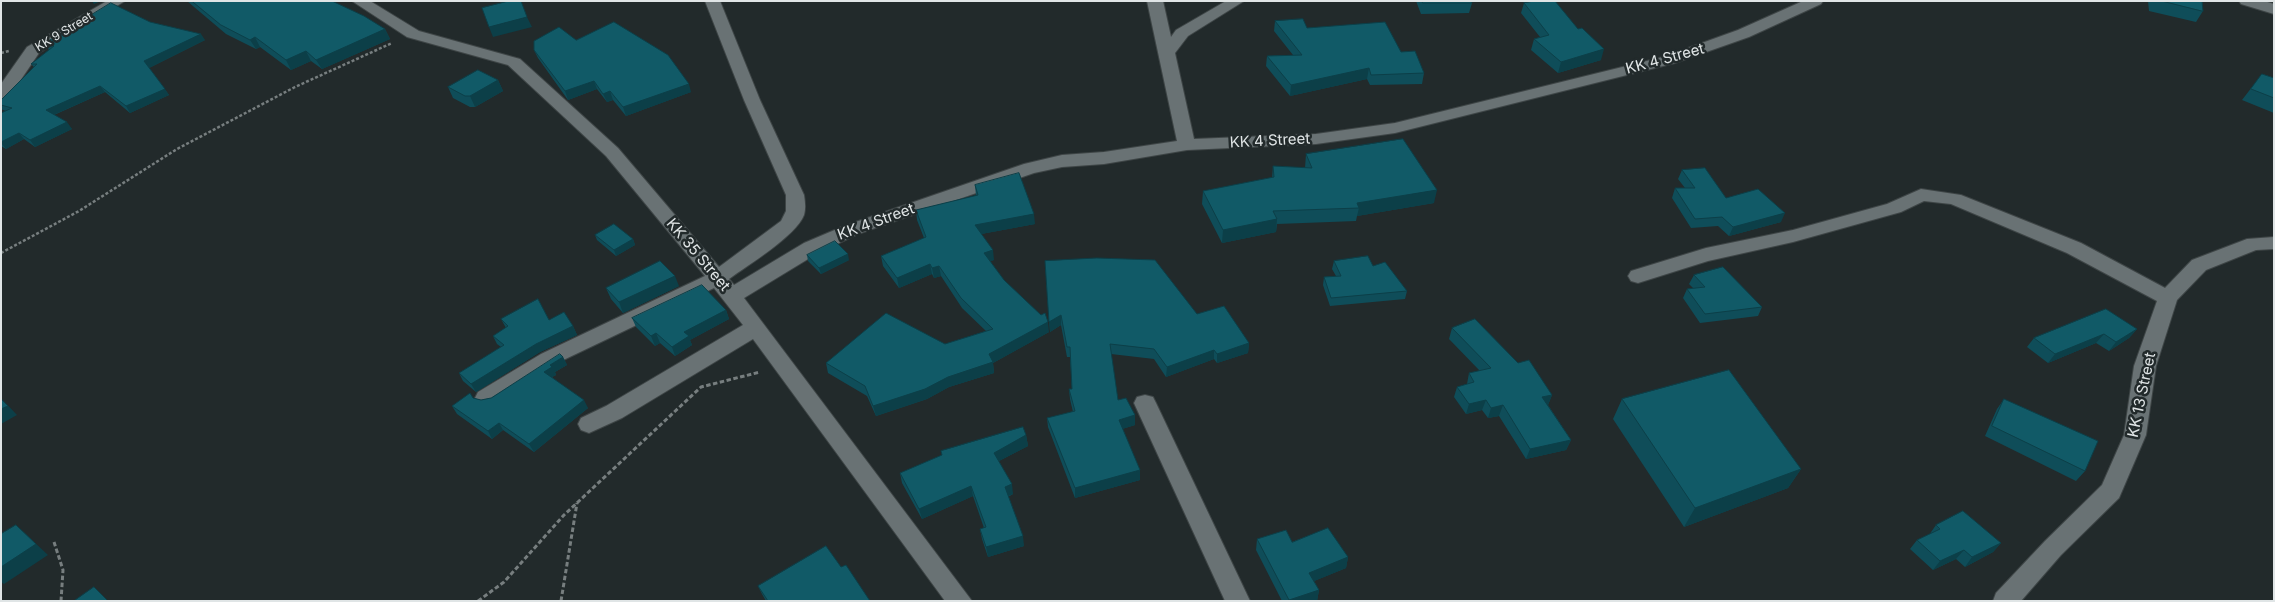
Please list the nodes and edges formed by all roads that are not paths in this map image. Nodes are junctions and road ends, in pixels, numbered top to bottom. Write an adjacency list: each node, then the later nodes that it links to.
1 (118, 1): 10 (street, KK 9 Street)
2 (359, 1): 14 (street, KK 35 Street)
3 (712, 1): 14 (street)
4 (1155, 1): 9 (street)
5 (1237, 1): 9 (street)
6 (1816, 1): 11 (street, KK 4 Street)
7 (2246, 1): 8 (street)
8 (2274, 9)
9 (1167, 53): 11 (street)
10 (1, 96)
11 (1187, 146): 15 (street, KK 4 Street)
12 (2274, 244): 16 (street, KK 13 Street)
13 (1638, 276): 16 (street)
14 (718, 278): 15 (street, KK 35 Street); 18 (street)
15 (732, 296): 17 (street, KK 35 Street)
16 (2168, 298): 23 (street, KK 13 Street)
17 (756, 327): 20 (street); 21 (street, KK 35 Street)
18 (486, 398)
19 (1145, 403): 22 (street)
20 (589, 424)
21 (960, 601)
22 (1238, 601)
23 (2005, 601)

